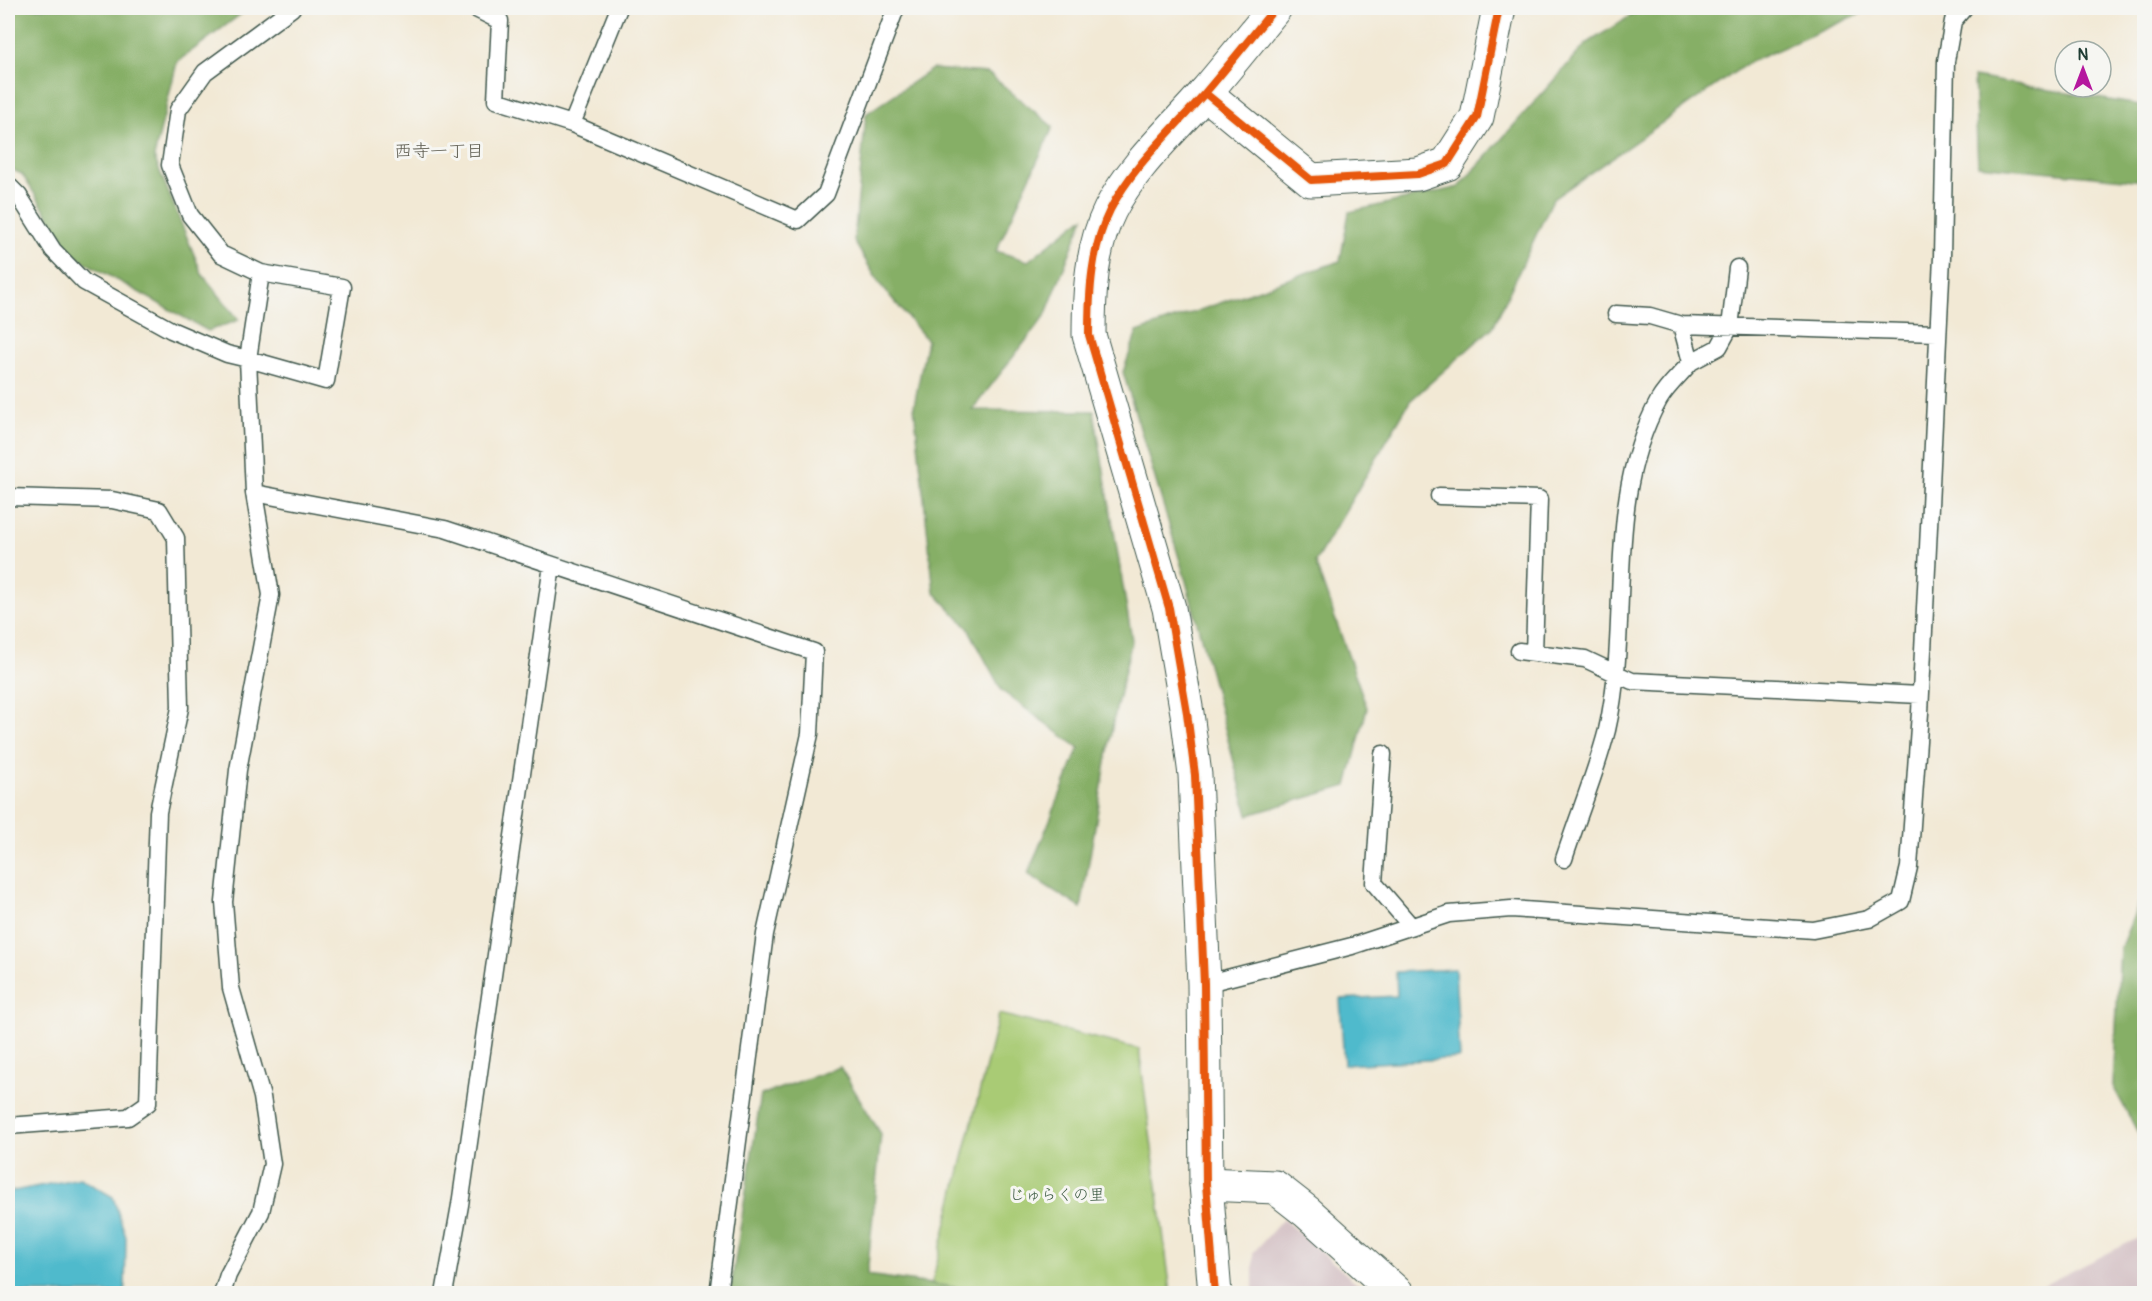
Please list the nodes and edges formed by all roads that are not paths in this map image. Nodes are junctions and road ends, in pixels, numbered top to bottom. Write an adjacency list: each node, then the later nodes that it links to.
1 (292, 8): 12 (lane)
2 (474, 8): 9 (lane)
3 (619, 8): 9 (lane)
4 (896, 8): 9 (lane)
5 (1275, 8): 8 (street)
6 (1499, 8): 8 (street)
7 (1964, 8): 16 (lane)
8 (1205, 93): 28 (street)
9 (572, 124)
10 (8, 185): 17 (lane)
11 (1737, 268): 15 (lane)
12 (261, 273): 17 (lane); 17 (lane)
13 (1616, 314): 14 (lane)
14 (1682, 325): 15 (lane); 18 (lane)
15 (1730, 327): 16 (lane); 18 (lane)
16 (1937, 333): 24 (lane)
17 (248, 359): 19 (lane)
18 (1692, 362): 23 (lane)
19 (254, 493): 22 (lane); 31 (lane)
20 (1439, 496): 23 (lane)
21 (8, 497): 29 (lane)
22 (552, 565): 32 (lane); 33 (lane)
23 (1614, 673): 24 (lane); 26 (lane)
24 (1920, 695): 27 (lane)
25 (1383, 754): 27 (lane)
26 (1564, 859)
27 (1411, 926): 28 (lane)
28 (1204, 984): 30 (street)
29 (8, 1126)
30 (1206, 1184): 34 (street); 35 (street)
31 (222, 1293)
32 (444, 1293)
33 (718, 1293)
34 (1215, 1293)
35 (1398, 1293)

